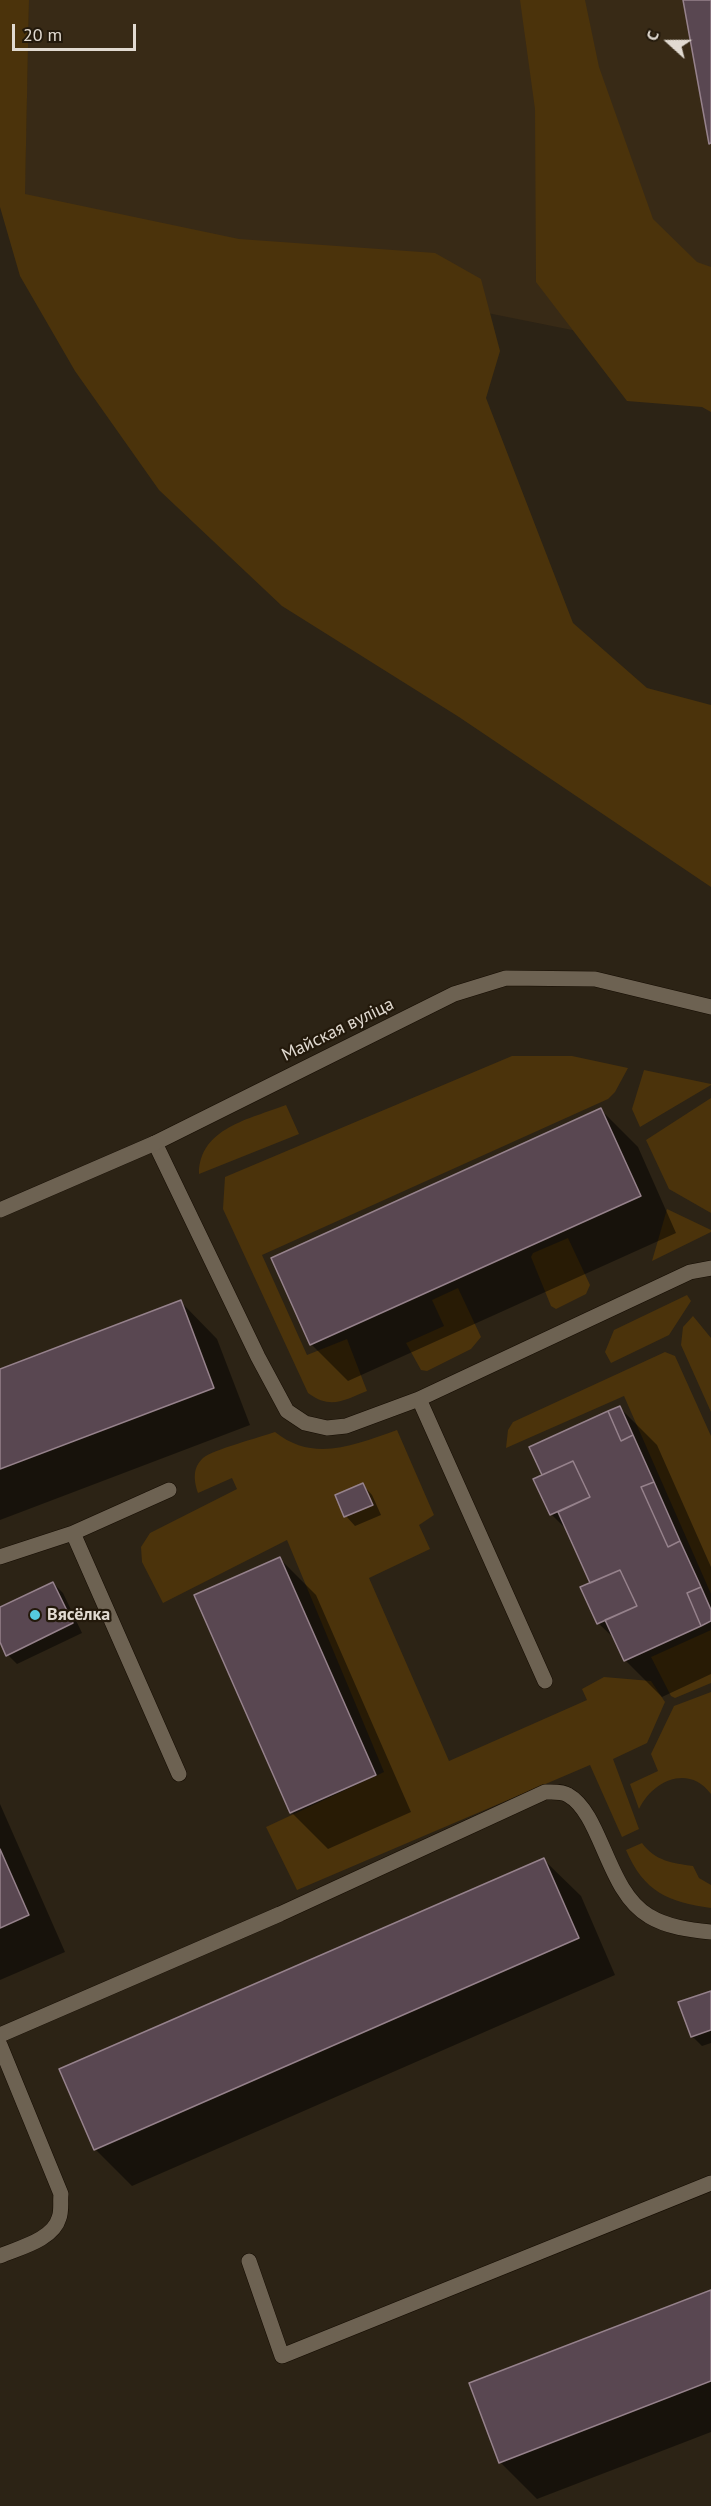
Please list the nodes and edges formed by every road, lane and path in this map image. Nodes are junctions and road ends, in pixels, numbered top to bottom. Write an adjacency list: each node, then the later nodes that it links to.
1 (711, 1007): 2 (street, Майская вуліца)
2 (155, 1143): 3 (street, Майская вуліца); 5 (street)
3 (0, 1210)
4 (711, 1268): 5 (street)
5 (419, 1399): 9 (street)
6 (169, 1490): 7 (street)
7 (73, 1533): 8 (street); 10 (street)
8 (0, 1557)
9 (545, 1681)
10 (179, 1774)
11 (711, 1932): 12 (street)
12 (0, 2035)
13 (0, 2045): 15 (street)
14 (711, 2183): 16 (street)
15 (0, 2256)
16 (249, 2261)

